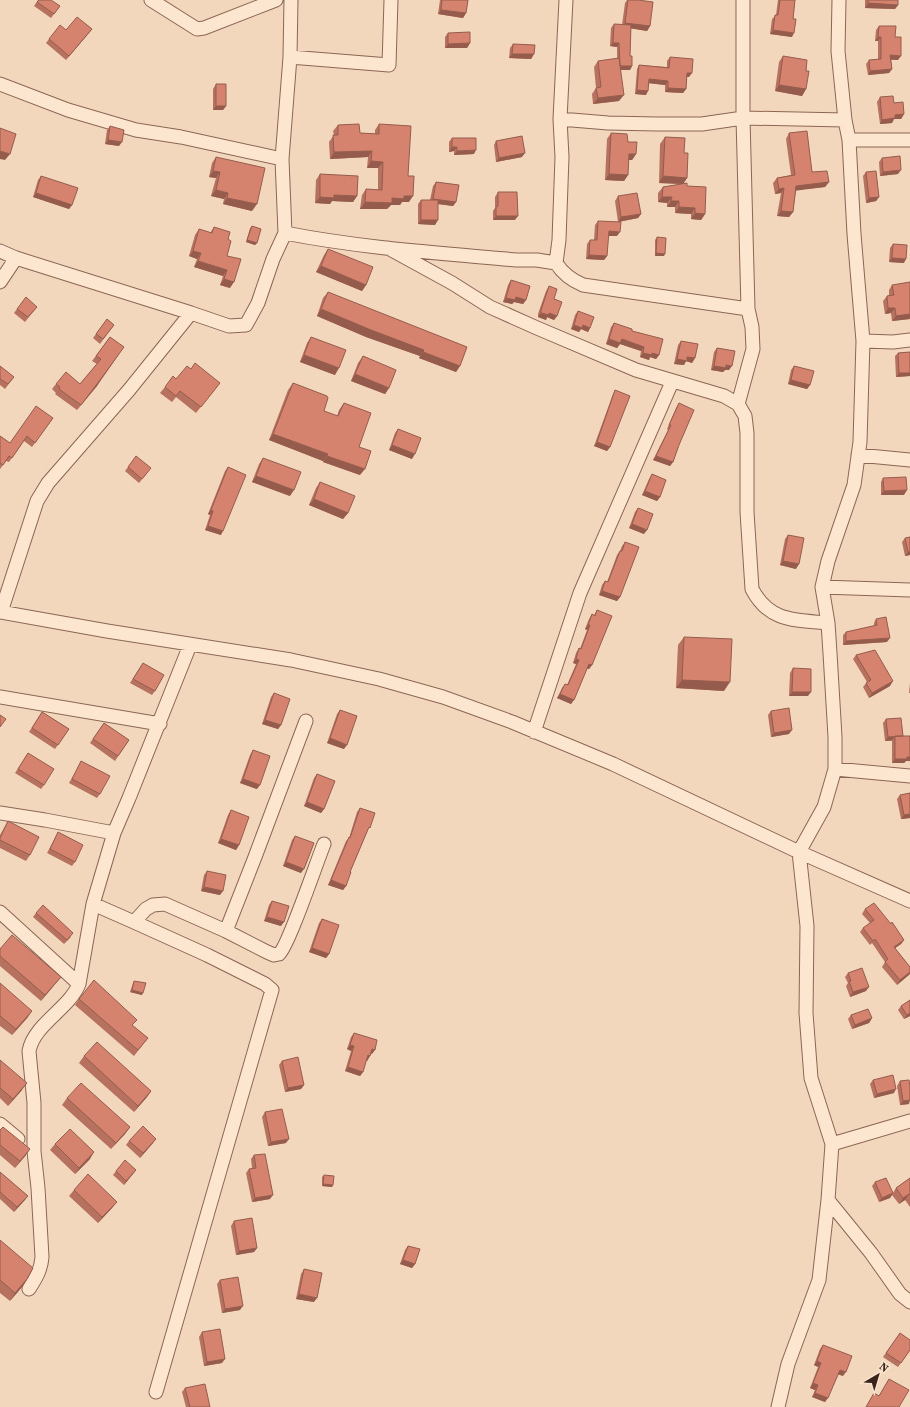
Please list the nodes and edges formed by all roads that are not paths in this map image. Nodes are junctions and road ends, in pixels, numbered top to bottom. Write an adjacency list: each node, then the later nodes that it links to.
1 (151, 0): 2 (street)
2 (276, 0)
3 (291, 0): 8 (street)
4 (391, 0): 8 (street)
5 (566, 0): 11 (street)
6 (743, 0): 10 (street)
7 (839, 0): 12 (street)
8 (290, 57): 15 (street)
9 (0, 84): 15 (street)
10 (743, 118): 11 (street); 12 (street); 22 (street)
11 (560, 119): 20 (street)
12 (845, 120): 13 (street)
13 (848, 140): 14 (street); 25 (street)
14 (910, 140)
15 (282, 159): 16 (street)
16 (285, 233): 17 (street); 23 (street)
17 (388, 248): 20 (street); 26 (street)
18 (0, 251): 19 (street)
19 (16, 258): 21 (street); 23 (street)
20 (556, 263): 22 (street)
21 (0, 282)
22 (748, 309): 27 (street)
23 (191, 313): 32 (street)
24 (910, 340): 25 (street)
25 (863, 341): 28 (street)
26 (672, 382): 27 (street); 38 (street)
27 (738, 404): 33 (street)
28 (858, 455): 29 (street); 30 (street)
29 (910, 460)
30 (822, 587): 31 (street); 33 (street)
31 (910, 590)
32 (0, 612): 34 (street)
33 (828, 623): 39 (street)
34 (190, 645): 37 (street); 38 (street)
35 (0, 697): 37 (street)
36 (306, 721): 49 (street)
37 (160, 724): 42 (street)
38 (534, 732): 44 (street)
39 (835, 769): 40 (street); 44 (street)
40 (910, 776)
41 (0, 813): 42 (street)
42 (114, 833): 46 (street)
43 (324, 844): 49 (street)
44 (799, 852): 45 (street); 53 (street)
45 (910, 901)
46 (92, 904): 48 (street); 50 (street)
47 (0, 912): 50 (street)
48 (134, 922): 49 (street); 58 (street)
49 (226, 931)
50 (79, 984): 54 (street)
51 (910, 1121): 53 (street)
52 (0, 1124): 54 (street)
53 (832, 1144): 55 (street)
54 (34, 1151): 56 (street)
55 (828, 1200): 57 (street); 59 (street)
56 (29, 1289)
57 (910, 1302)
58 (156, 1392)
59 (778, 1407)

